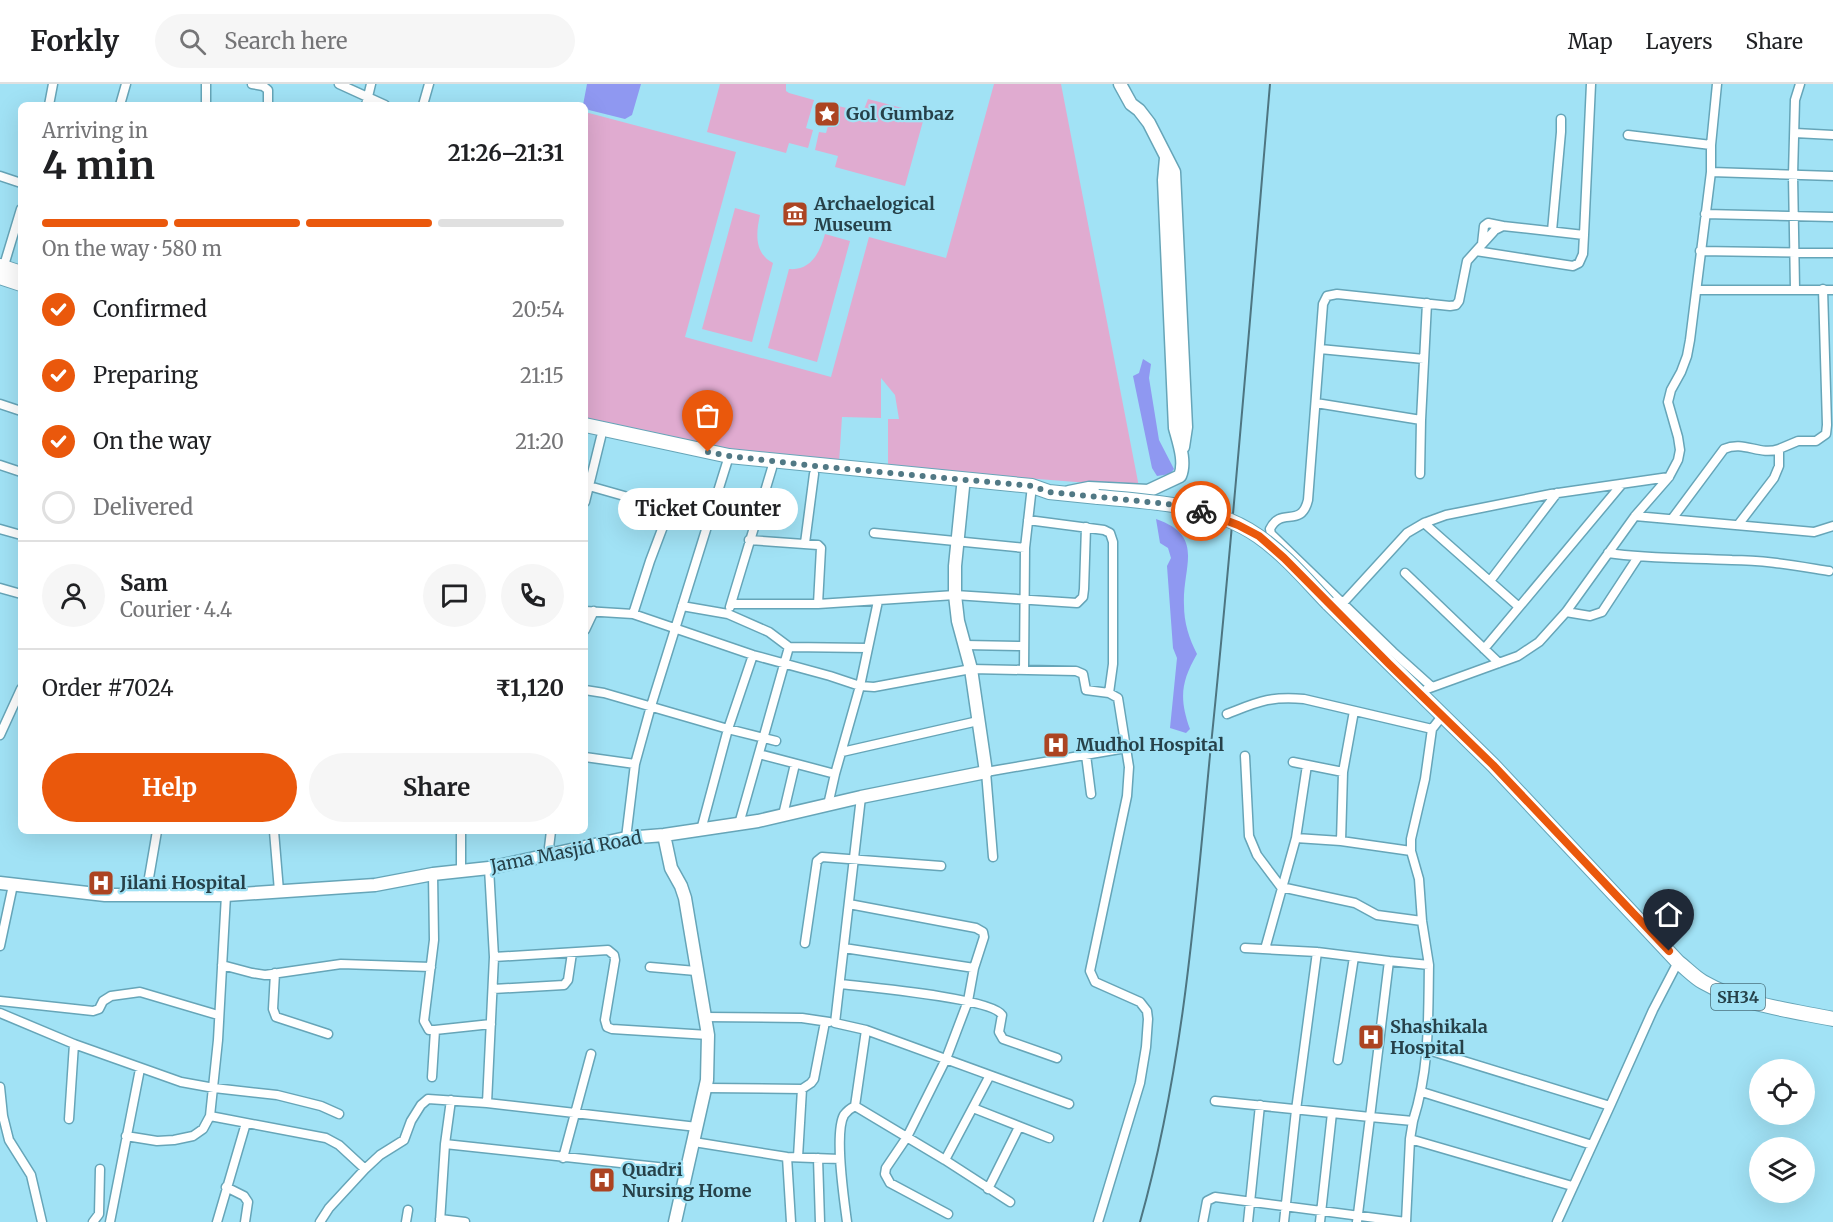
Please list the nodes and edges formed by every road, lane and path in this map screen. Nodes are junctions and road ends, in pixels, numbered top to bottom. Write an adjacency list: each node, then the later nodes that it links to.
1 (53, 84): 13 (street)
2 (126, 84): 14 (street)
3 (206, 84): 15 (street)
4 (252, 84): 16 (street)
5 (339, 84): 12 (street)
6 (371, 84): 12 (street)
7 (429, 84): 17 (street)
8 (1120, 84): 70 (street)
9 (1591, 84): 33 (street)
10 (1717, 84): 22 (street)
11 (1800, 84): 19 (street)
12 (366, 101)
13 (49, 102)
14 (121, 102)
15 (206, 102)
16 (267, 102)
17 (424, 102)
18 (1561, 118): 32 (street)
19 (1795, 133): 21 (street); 24 (street)
20 (1628, 135): 22 (street)
21 (1833, 135)
22 (1711, 145): 23 (street)
23 (1710, 172): 24 (street); 28 (street)
24 (1793, 175): 26 (street); 29 (street)
25 (0, 176): 27 (street)
26 (1833, 176)
27 (18, 182)
28 (1705, 214): 29 (street); 36 (street)
29 (1793, 216): 30 (street); 38 (street)
30 (1833, 217)
31 (18, 219): 40 (street)
32 (1552, 231): 33 (street); 34 (street)
33 (1584, 235): 37 (street)
34 (1482, 244): 35 (street); 37 (street)
35 (1476, 251): 37 (street); 47 (street)
36 (1700, 251): 38 (street); 45 (street)
37 (1487, 253)
38 (1794, 253): 39 (street); 43 (street)
39 (1833, 253)
40 (1, 273): 41 (main road); 42 (main road)
41 (18, 273)
42 (18, 282)
43 (1795, 289): 44 (street); 45 (street)
44 (1823, 289): 46 (street); 57 (street)
45 (1697, 290): 64 (street)
46 (1833, 290)
47 (1427, 303): 48 (street); 49 (street)
48 (1320, 349): 49 (street); 50 (street)
49 (1424, 359): 53 (street)
50 (1316, 403): 53 (street); 98 (street)
51 (0, 404): 52 (street)
52 (18, 410)
53 (1421, 420): 63 (street)
54 (588, 426): 58 (main road, SH34)
55 (588, 434): 56 (main road, SH34)
56 (601, 437): 58 (main road, SH34); 66 (street)
57 (1779, 449): 74 (street); 78 (street)
58 (728, 460): 60 (main road, SH34); 69 (main road, SH34); 75 (street)
59 (0, 465): 61 (street)
60 (772, 468): 62 (main road, SH34); 84 (street)
61 (18, 471)
62 (814, 474): 67 (main road, SH34); 86 (street)
63 (1420, 474)
64 (1669, 477): 65 (street); 73 (street)
65 (1622, 483): 71 (street); 101 (street)
66 (589, 486): 68 (street); 72 (street)
67 (963, 488): 69 (main road, SH34); 85 (street)
68 (588, 490)
69 (1031, 490): 70 (main road, SH34); 76 (street)
70 (1065, 493): 120 (main road, SH34, bridge)
71 (1557, 493): 77 (street); 92 (street)
72 (669, 508): 75 (street); 105 (street)
73 (1635, 516): 74 (street); 88 (street)
74 (1672, 519): 78 (street)
75 (710, 520): 100 (street)
76 (1028, 520): 80 (street); 87 (street)
77 (1424, 523): 92 (street); 98 (street)
78 (1738, 525): 79 (street)
79 (1833, 526)
80 (1086, 527): 96 (street); 121 (street)
81 (0, 529): 83 (street)
82 (874, 533): 85 (street)
83 (18, 534)
84 (748, 540): 86 (street); 102 (street)
85 (957, 541): 87 (street); 95 (street)
86 (805, 543): 99 (street)
87 (1025, 548): 96 (street)
88 (1608, 553): 89 (street); 104 (street)
89 (1638, 557): 90 (street); 104 (street)
90 (1829, 571)
91 (1405, 573): 110 (street)
92 (1490, 580): 101 (street)
93 (0, 588): 94 (street)
94 (18, 593)
95 (955, 595): 96 (street); 97 (street); 107 (street)
96 (1024, 600): 108 (street)
97 (878, 601): 99 (street); 111 (street)
98 (1343, 603): 118 (street)
99 (818, 604): 102 (street)
100 (682, 606): 102 (street); 106 (street)
101 (1519, 607): 110 (street)
102 (730, 609): 109 (street)
103 (590, 611): 105 (street)
104 (1566, 612): 113 (street)
105 (633, 614): 106 (street)
106 (675, 630): 112 (street); 123 (street)
107 (965, 645): 108 (street); 115 (street)
108 (1023, 646): 116 (street)
109 (789, 647): 111 (street); 114 (street)
110 (1484, 649): 113 (street)
111 (867, 652): 117 (street)
112 (753, 655): 114 (street); 128 (street)
113 (1499, 663): 118 (street)
114 (785, 664): 117 (street); 131 (street)
115 (971, 669): 116 (street); 117 (street); 127 (street)
116 (1024, 670): 121 (street)
117 (860, 686): 134 (street)
118 (1432, 687): 120 (street)
119 (588, 690): 123 (street)
120 (1418, 692): 126 (main road, SH34)
121 (1109, 693): 133 (street)
122 (18, 696): 130 (street)
123 (651, 706): 128 (street); 140 (street)
124 (1354, 711): 125 (street); 129 (street); 144 (street)
125 (1227, 714)
126 (1443, 715): 129 (street); 186 (main road, SH34)
127 (978, 721): 134 (street); 143 (street)
128 (728, 729): 131 (street); 151 (street)
129 (1432, 729): 160 (street)
130 (0, 735)
131 (764, 738): 132 (street); 135 (street)
132 (776, 741)
133 (1126, 748): 136 (street, Jama Masjid Road); 282 (street)
134 (842, 752): 145 (street)
135 (759, 754): 141 (street); 150 (street)
136 (1086, 755): 143 (street, Jama Masjid Road); 146 (street)
137 (1245, 756): 170 (street)
138 (588, 757): 140 (street)
139 (1293, 762): 142 (street)
140 (635, 764): 157 (street)
141 (795, 764): 145 (street); 149 (street)
142 (1307, 765): 144 (street); 158 (street)
143 (986, 772): 147 (street, Jama Masjid Road); 162 (street)
144 (1343, 772): 159 (street)
145 (835, 774): 148 (street)
146 (1090, 794)
147 (861, 797): 148 (street, Jama Masjid Road); 163 (street)
148 (828, 805): 149 (street, Jama Masjid Road)
149 (783, 815): 150 (street, Jama Masjid Road)
150 (739, 824): 151 (street, Jama Masjid Road)
151 (701, 830): 156 (street, Jama Masjid Road)
152 (156, 834): 172 (street)
153 (274, 834): 171 (street)
154 (461, 834): 166 (street)
155 (551, 834): 161 (street)
156 (664, 835): 157 (street, Jama Masjid Road); 192 (street)
157 (626, 838): 161 (street, Jama Masjid Road)
158 (1296, 838): 159 (street); 170 (street)
159 (1341, 841): 160 (street)
160 (1411, 851): 175 (street)
161 (548, 856): 165 (street, Jama Masjid Road)
162 (993, 857)
163 (854, 859): 164 (street); 174 (street); 176 (street)
164 (940, 866)
165 (489, 868): 166 (street, Jama Masjid Road); 183 (street)
166 (461, 870): 167 (street, Jama Masjid Road)
167 (433, 874): 171 (street, Jama Masjid Road); 189 (street)
168 (0, 883): 169 (street, Jama Masjid Road)
169 (14, 885): 172 (street, Jama Masjid Road); 177 (street)
170 (1281, 887): 175 (street); 180 (street)
171 (279, 891): 173 (street, Jama Masjid Road)
172 (146, 895): 173 (street, Jama Masjid Road)
173 (226, 895): 187 (street)
174 (849, 904): 178 (street); 191 (street)
175 (1422, 921): 188 (street)
176 (806, 943)
177 (0, 946)
178 (844, 948): 191 (street); 194 (street)
179 (1245, 948): 180 (street)
180 (1265, 949): 181 (street)
181 (1317, 952): 184 (street); 231 (street)
182 (572, 953): 183 (street); 195 (street); 208 (street)
183 (494, 957): 195 (street)
184 (1354, 957): 185 (street); 214 (street)
185 (1389, 961): 188 (street); 236 (street)
186 (1678, 962): 201 (main road, SH34); 229 (street)
187 (222, 965): 193 (street); 199 (street)
188 (1429, 965): 210 (street)
189 (431, 967): 193 (street); 205 (street)
190 (650, 968): 192 (street)
191 (974, 968): 197 (street)
192 (696, 971): 200 (street)
193 (275, 973): 207 (street)
194 (840, 984): 197 (street); 203 (street)
195 (493, 989): 204 (street)
196 (0, 1001): 199 (street)
197 (968, 1001): 212 (street); 213 (street)
198 (0, 1013): 209 (street)
199 (218, 1015): 219 (street)
200 (704, 1017): 202 (street); 208 (street)
201 (1833, 1018)
202 (825, 1022): 203 (street); 221 (street)
203 (835, 1023): 206 (street)
204 (492, 1024): 205 (street); 225 (street)
205 (435, 1030): 216 (street)
206 (866, 1030): 213 (street); 228 (street)
207 (328, 1034)
208 (708, 1035): 220 (street)
209 (74, 1044): 215 (street); 237 (street)
210 (1428, 1050): 222 (street); 229 (street)
211 (591, 1054): 232 (street)
212 (1057, 1058)
213 (946, 1059): 217 (street); 243 (street)
214 (1338, 1060)
215 (140, 1069): 219 (street); 242 (street)
216 (432, 1077)
217 (988, 1077): 226 (street); 230 (street)
218 (0, 1087): 246 (street)
219 (214, 1088): 234 (street); 235 (street)
220 (706, 1088): 221 (street); 240 (street)
221 (802, 1089): 251 (street)
222 (1422, 1092): 238 (street); 249 (street)
223 (451, 1100): 225 (street); 248 (street); 257 (street)
224 (1215, 1101): 227 (street)
225 (487, 1103): 232 (street)
226 (1069, 1104)
227 (1260, 1105): 231 (street); 262 (street)
228 (855, 1106): 243 (street); 254 (street)
229 (1610, 1106): 249 (street)
230 (972, 1108): 241 (street); 255 (street)
231 (1296, 1110): 233 (street); 264 (street)
232 (575, 1113): 240 (street); 252 (street)
233 (1332, 1113): 236 (street); 266 (street)
234 (339, 1114)
235 (210, 1116): 239 (street); 242 (street)
236 (1371, 1117): 238 (street); 268 (street)
237 (69, 1119)
238 (1413, 1120): 245 (street)
239 (246, 1123): 257 (street); 259 (street)
240 (697, 1127): 247 (street)
241 (1019, 1127): 244 (street); 261 (street)
242 (126, 1136): 272 (street)
243 (907, 1137): 255 (street); 267 (street)
244 (1049, 1138)
245 (1410, 1138): 260 (street); 287 (street)
246 (5, 1140): 270 (street)
247 (694, 1142): 250 (street); 258 (street)
248 (445, 1144): 252 (street); 269 (street)
249 (1592, 1145): 260 (street)
250 (787, 1157): 251 (street); 279 (street)
251 (798, 1157): 253 (street)
252 (564, 1158): 258 (street)
253 (818, 1158): 254 (street); 280 (street)
254 (840, 1159): 281 (street)
255 (945, 1160): 261 (street)
256 (100, 1168): 271 (street)
257 (365, 1169): 275 (street)
258 (685, 1170): 278 (street)
259 (226, 1186): 273 (street); 274 (street)
260 (1572, 1186): 288 (street)
261 (988, 1189): 263 (street)
262 (1250, 1201): 264 (street); 283 (street); 284 (street)
263 (1010, 1202)
264 (1286, 1206): 266 (street); 285 (street)
265 (408, 1210): 276 (street)
266 (1321, 1210): 268 (street); 286 (street)
267 (948, 1214)
268 (1357, 1219): 287 (street)
269 (440, 1220): 277 (street)
270 (42, 1222)
271 (93, 1222)
272 (110, 1222)
273 (217, 1222)
274 (245, 1222)
275 (320, 1222)
276 (406, 1222)
277 (465, 1222)
278 (675, 1222)
279 (791, 1222)
280 (820, 1222)
281 (847, 1222)
282 (1098, 1222)
283 (1203, 1222)
284 (1248, 1222)
285 (1284, 1222)
286 (1320, 1222)
287 (1406, 1222)
288 (1557, 1222)

